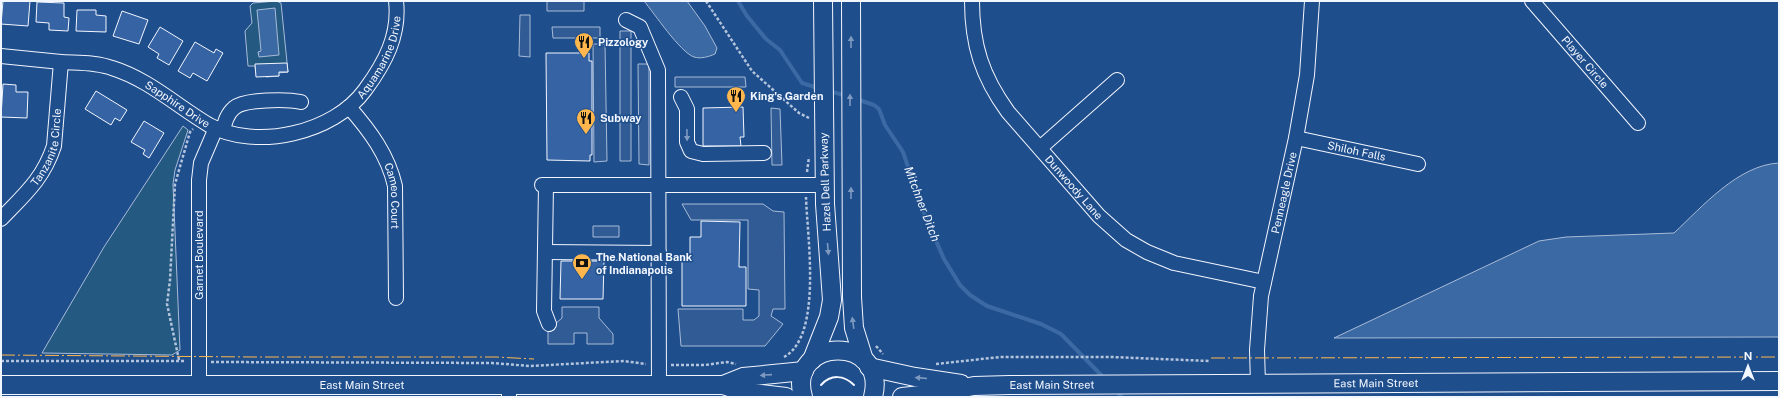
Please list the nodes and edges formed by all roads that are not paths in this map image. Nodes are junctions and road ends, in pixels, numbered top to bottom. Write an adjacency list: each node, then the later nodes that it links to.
1 (396, 1): 13 (street, Aquamarine Drive)
2 (823, 1): 20 (main road, Hazel Dell Parkway)
3 (851, 1): 28 (main road, one-way to 3)
4 (972, 1): 17 (street, Dunwoody Lane)
5 (1312, 1): 16 (street, Penneagle Drive)
6 (1532, 1): 14 (street, Player Circle)
7 (626, 20): 21 (street)
8 (1, 56): 9 (street, Sapphire Drive)
9 (62, 62): 15 (street, Sapphire Drive); 22 (street, Tanzanite Circle)
10 (1118, 80): 17 (street)
11 (681, 97): 18 (street, one-way to 18)
12 (301, 102): 15 (street, Garnet Boulevard)
13 (349, 107): 15 (street, Sapphire Drive); 26 (street, Cameo Court)
14 (1638, 124)
15 (220, 129): 35 (street, Garnet Boulevard)
16 (1296, 138): 19 (street, Shiloh Falls); 25 (street, Penneagle Drive)
17 (1040, 148): 25 (street, Dunwoody Lane)
18 (764, 153)
19 (1418, 164)
20 (824, 185): 21 (street); 29 (main road, Hazel Dell Parkway, one-way to 29)
21 (658, 186): 23 (street); 24 (street)
22 (1, 219)
23 (545, 252): 24 (street); 27 (street)
24 (659, 254): 31 (street)
25 (1264, 282): 33 (street, Penneagle Drive)
26 (396, 298)
27 (549, 324)
28 (867, 364): 29 (main road, East Main Street); 36 (main road, East Main Street, one-way to 28); 40 (main road)
29 (808, 365): 32 (main road, East Main Street, one-way to 32); 39 (main road, Hazel Dell Parkway)
30 (1779, 381): 33 (main road, East Main Street)
31 (659, 384): 32 (main road, East Main Street); 37 (main road, East Main Street)
32 (723, 384): 38 (main road, East Main Street)
33 (1258, 384): 36 (main road, East Main Street)
34 (1, 385): 35 (main road, East Main Street)
35 (199, 385): 37 (main road, East Main Street)
36 (974, 386): 41 (main road, East Main Street)
37 (509, 391)
38 (786, 397)
39 (803, 397)
40 (873, 397)
41 (902, 397)

